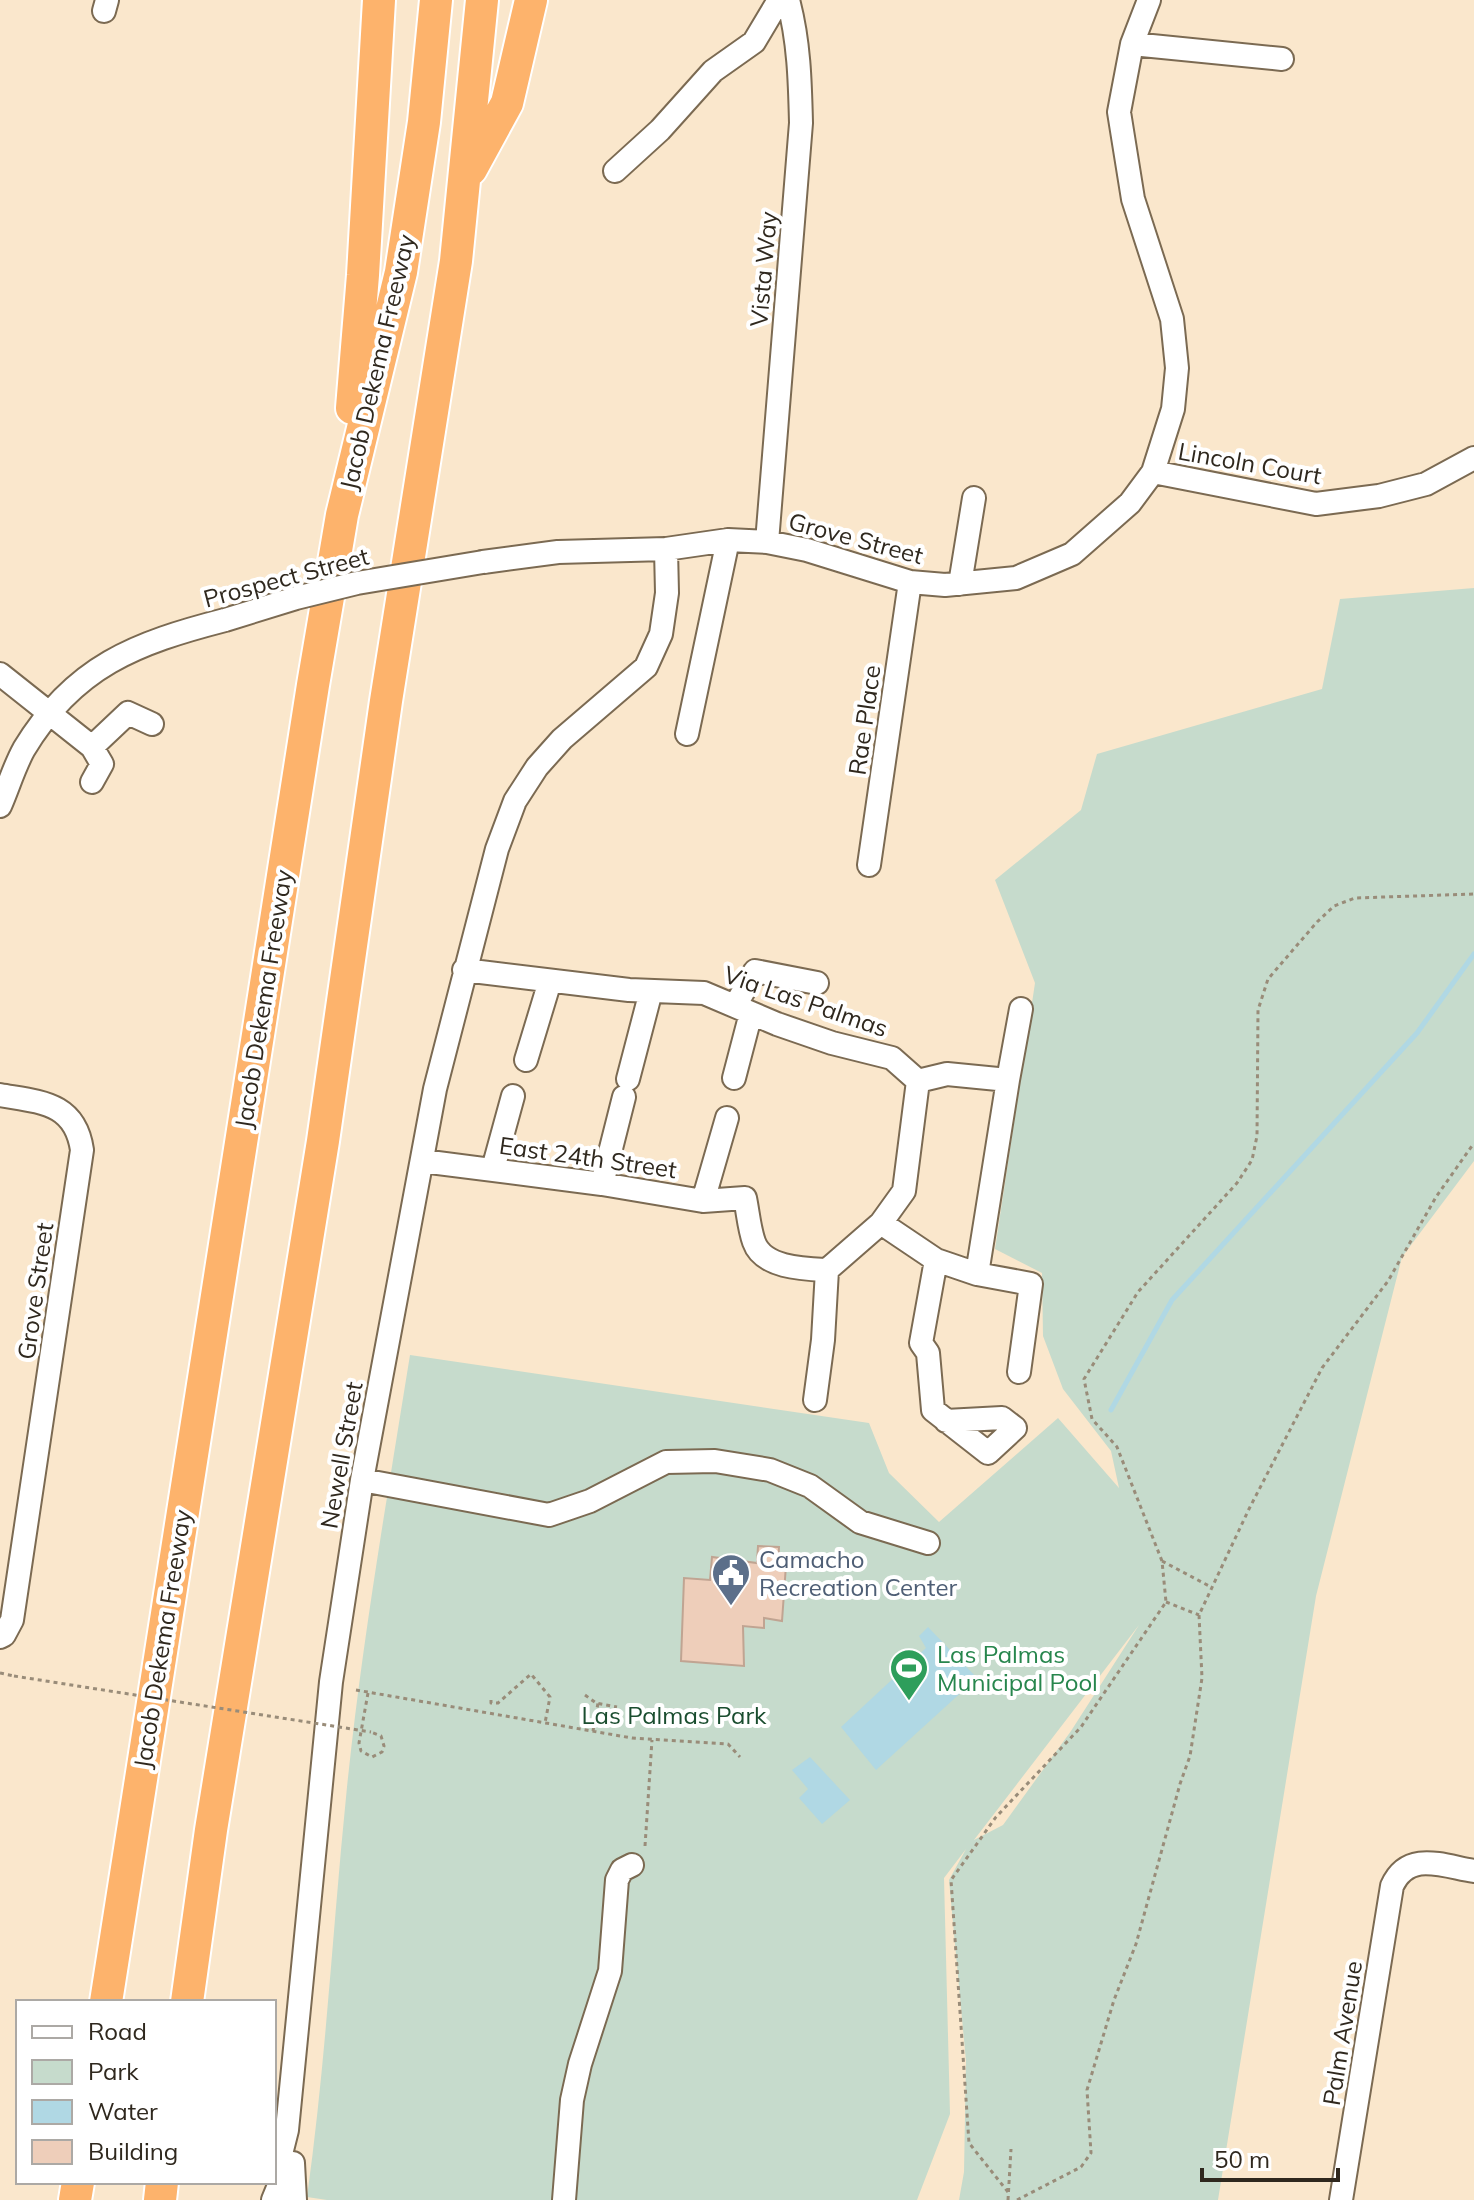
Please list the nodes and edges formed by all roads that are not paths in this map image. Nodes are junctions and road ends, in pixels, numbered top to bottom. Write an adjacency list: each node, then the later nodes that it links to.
1 (379, 0): 15 (highway)
2 (436, 0): 15 (highway, Jacob Dekema Freeway)
3 (482, 0): 11 (highway)
4 (531, 0): 11 (highway)
5 (779, 0): 10 (street)
6 (788, 0): 17 (street, Vista Way)
7 (1149, 0): 8 (street, Grove Street)
8 (1132, 44): 9 (street); 13 (street, Grove Street)
9 (1282, 59)
10 (615, 171)
11 (464, 183): 59 (highway)
12 (1474, 458): 13 (street, Lincoln Court)
13 (1153, 472): 20 (street, Grove Street)
14 (974, 498): 20 (street)
15 (342, 515): 58 (highway, Jacob Dekema Freeway)
16 (728, 540): 17 (street, Grove Street); 18 (street, Grove Street); 24 (street)
17 (767, 542): 19 (street, Grove Street)
18 (666, 549): 22 (street, Prospect Street, bridge); 29 (street, Newell Street)
19 (910, 582): 20 (street, Grove Street); 28 (street, Rae Place)
20 (960, 584)
21 (0, 674): 22 (street)
22 (50, 713): 25 (street); 27 (street, Prospect Street)
23 (152, 724): 25 (street)
24 (687, 734)
25 (92, 747): 26 (street)
26 (92, 782)
27 (0, 806)
28 (869, 865)
29 (464, 970): 30 (street, Via Las Palmas); 42 (street, Newell Street)
30 (550, 981): 32 (street, Via Las Palmas); 35 (street)
31 (817, 983): 33 (street)
32 (651, 991): 33 (street, Via Las Palmas); 44 (street)
33 (743, 1009): 36 (street); 38 (street, Via Las Palmas)
34 (1021, 1009): 37 (street)
35 (526, 1060)
36 (734, 1078)
37 (1008, 1080): 38 (street); 49 (street)
38 (918, 1081): 46 (street)
39 (0, 1095): 55 (street, Grove Street)
40 (513, 1096): 43 (street)
41 (727, 1118): 45 (street)
42 (422, 1161): 43 (street, East 24th Street); 53 (street, Newell Street)
43 (493, 1169): 44 (street, East 24th Street)
44 (602, 1184): 45 (street, East 24th Street)
45 (703, 1201): 48 (street, East 24th Street)
46 (881, 1223): 47 (street); 48 (street)
47 (936, 1260): 49 (street); 52 (street)
48 (827, 1270): 51 (street)
49 (977, 1274): 50 (street)
50 (1019, 1372)
51 (815, 1400)
52 (946, 1421)
53 (362, 1480): 54 (street); 60 (street, Newell Street)
54 (928, 1543)
55 (0, 1637)
56 (632, 1865): 63 (street)
57 (1474, 1871): 64 (street, Palm Avenue)
58 (106, 2000)
59 (187, 2000)
60 (287, 2130): 61 (street, Newell Street); 62 (street, Newell Street)
61 (273, 2200)
62 (295, 2200)
63 (564, 2200)
64 (1341, 2200)

